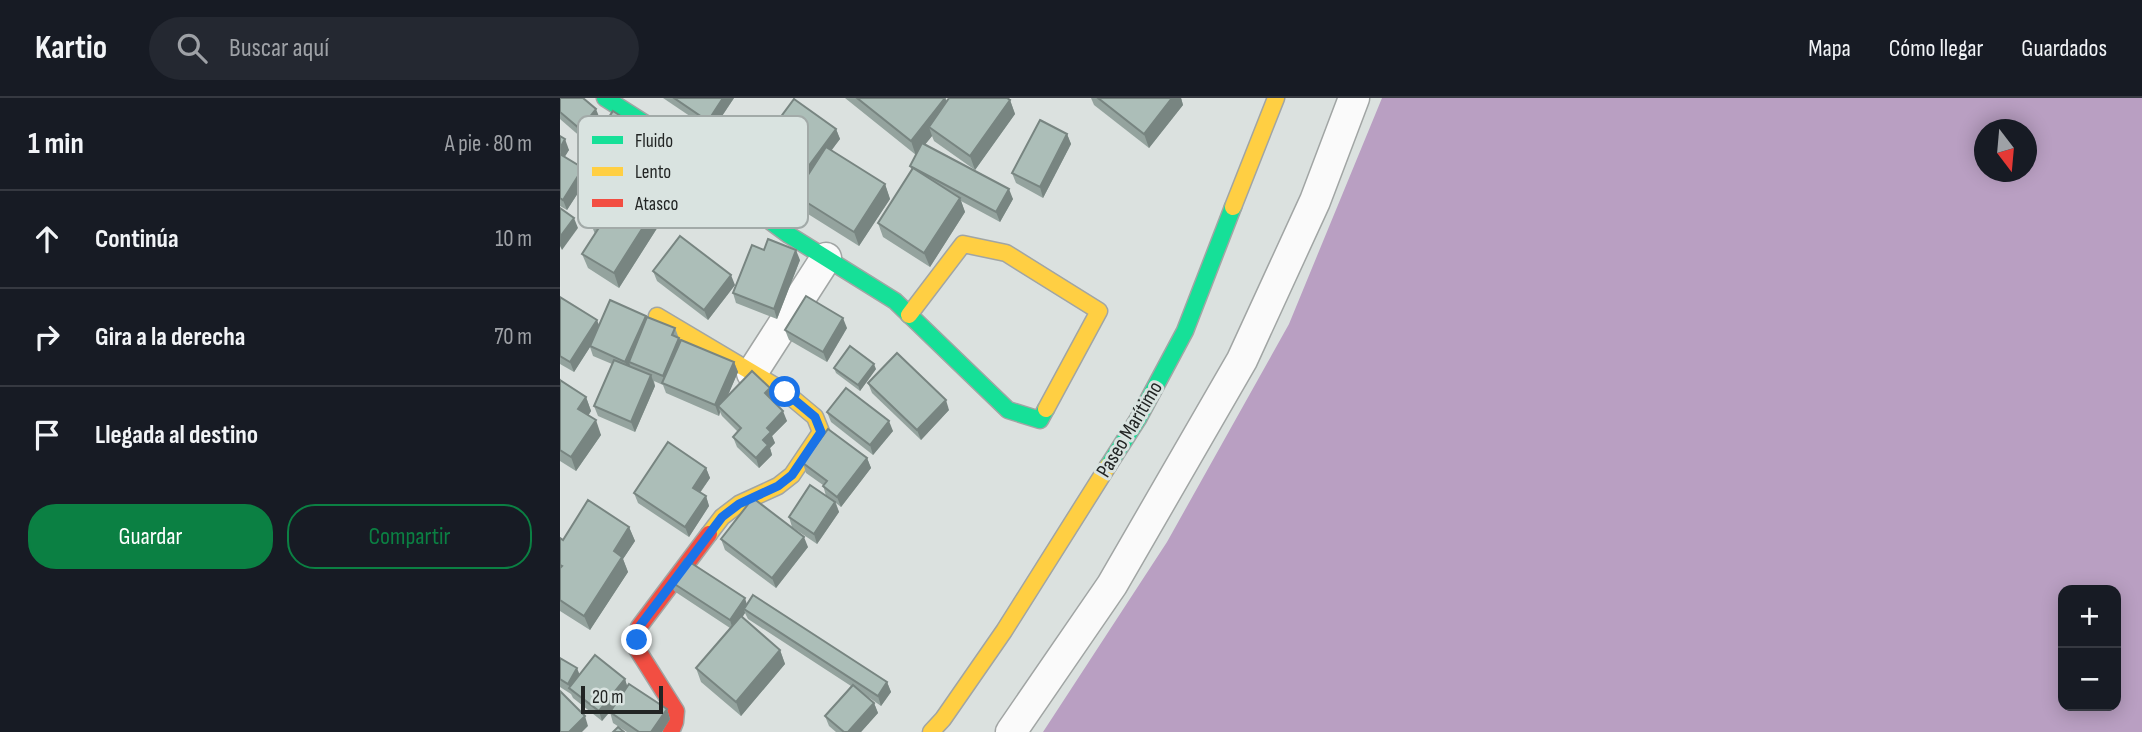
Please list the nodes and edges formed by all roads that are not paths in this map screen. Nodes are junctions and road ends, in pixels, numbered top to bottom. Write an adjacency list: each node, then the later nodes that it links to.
1 (605, 98): 4 (street)
2 (1276, 98): 11 (street, Paseo Marítimo)
3 (1354, 98): 12 (street)
4 (633, 116)
5 (779, 228): 6 (street)
6 (826, 258): 7 (street); 9 (street)
7 (909, 315): 7 (street)
8 (657, 316): 9 (street)
9 (752, 373): 10 (street)
10 (671, 732)
11 (931, 732)
12 (1011, 732)

